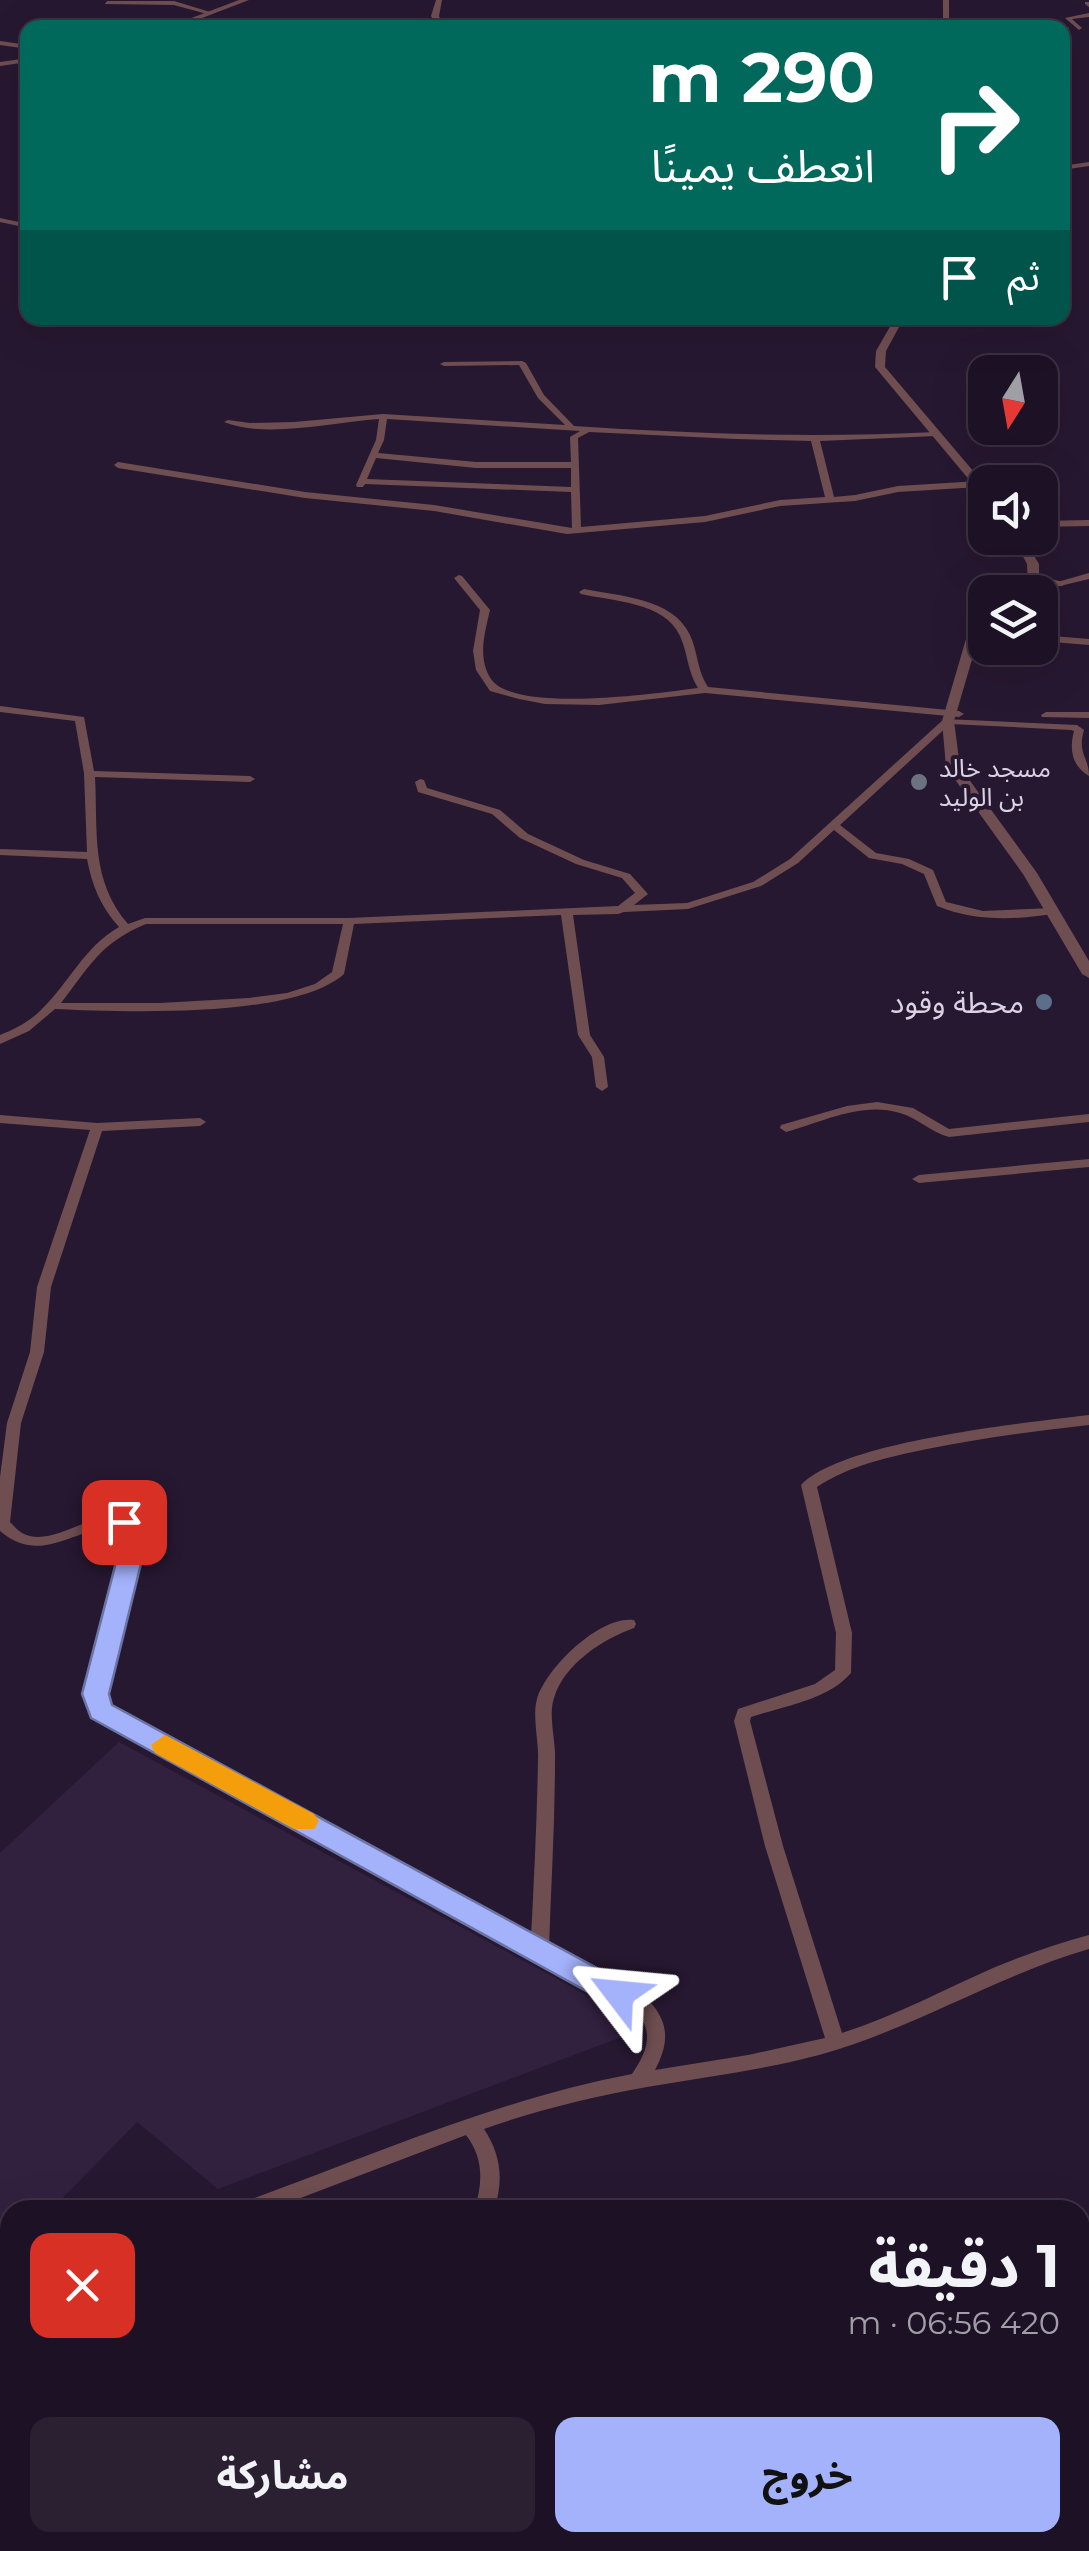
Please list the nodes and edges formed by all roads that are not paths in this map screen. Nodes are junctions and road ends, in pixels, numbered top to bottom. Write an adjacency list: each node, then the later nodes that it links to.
1 (246, 0): 4 (street)
2 (174, 1): 3 (street); 4 (street)
3 (107, 4)
4 (207, 12): 6 (street)
5 (1089, 15): 9 (street)
6 (188, 20)
7 (1089, 27): 9 (street)
8 (1070, 28): 9 (street)
9 (1078, 28)
10 (0, 220): 12 (street)
11 (20, 221): 12 (street)
12 (16, 223): 13 (street)
13 (20, 224)
14 (895, 325): 20 (street)
15 (444, 364): 18 (street)
16 (383, 416): 17 (street); 18 (street); 22 (street)
17 (228, 422)
18 (570, 427): 19 (street)
19 (585, 432): 21 (street); 24 (street)
20 (936, 434): 21 (street); 25 (street)
21 (814, 440): 29 (street)
22 (374, 455): 24 (street); 26 (street)
23 (118, 464): 30 (street)
24 (575, 466): 28 (street)
25 (968, 472)
26 (362, 481): 28 (street); 30 (street)
27 (968, 489): 29 (street)
28 (576, 490): 33 (street)
29 (830, 499): 33 (street)
30 (354, 500): 33 (street)
31 (1089, 523): 32 (street)
32 (1058, 524)
33 (577, 531)
34 (1089, 576): 36 (street)
35 (459, 578): 41 (street)
36 (1059, 584)
37 (584, 592): 41 (street)
38 (1058, 639): 39 (street)
39 (1089, 642)
40 (969, 665): 44 (street)
41 (705, 690): 44 (street)
42 (0, 709): 46 (street)
43 (1089, 715): 44 (street)
44 (950, 718): 45 (street); 49 (street); 52 (street)
45 (1089, 773)
46 (89, 774): 47 (street); 51 (street)
47 (250, 780)
48 (420, 782): 53 (street)
49 (834, 825): 52 (street); 53 (street)
50 (0, 852): 51 (street)
51 (92, 856): 56 (street)
52 (1054, 911): 57 (street)
53 (618, 912): 54 (street)
54 (566, 914): 55 (street); 61 (street)
55 (349, 920): 56 (street); 59 (street)
56 (124, 926): 59 (street)
57 (1084, 951): 58 (street)
58 (1089, 974)
59 (55, 1006): 60 (street)
60 (0, 1040)
61 (602, 1087)
62 (1089, 1118): 66 (street)
63 (200, 1122): 65 (street)
64 (1, 1124): 65 (street)
65 (97, 1127): 72 (street)
66 (786, 1128)
67 (1089, 1163): 68 (street)
68 (920, 1179)
69 (1089, 1420): 73 (street)
70 (628, 1624): 72 (street)
71 (1089, 1942): 73 (street)
72 (540, 1950): 74 (street)
73 (836, 2042): 74 (street)
74 (639, 2080): 75 (street)
75 (469, 2125): 76 (street); 77 (street)
76 (271, 2200)
77 (485, 2200)

